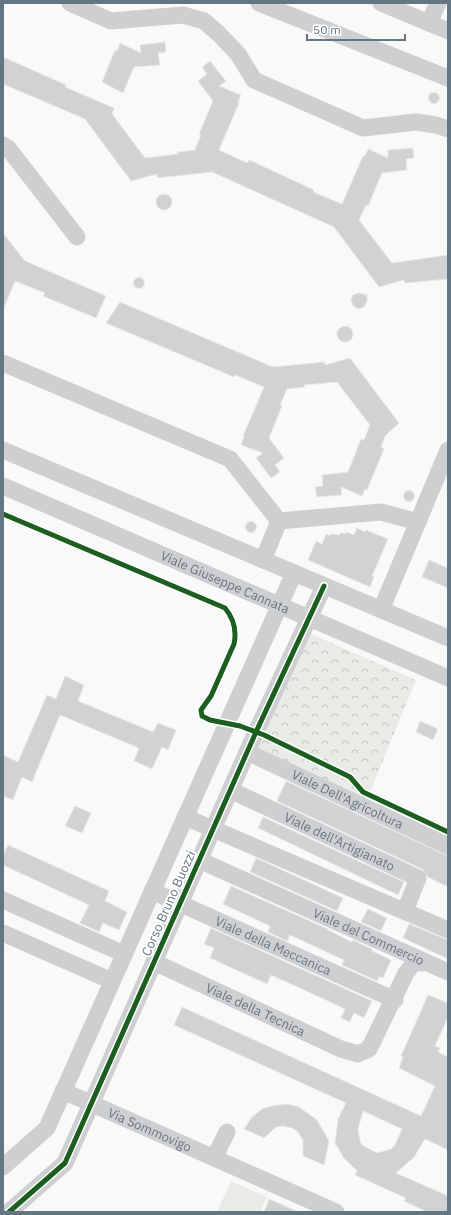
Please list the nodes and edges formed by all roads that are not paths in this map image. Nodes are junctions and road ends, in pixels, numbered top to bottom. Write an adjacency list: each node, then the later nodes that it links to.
1 (70, 3): 8 (street)
2 (259, 3): 7 (street)
3 (381, 3): 5 (street)
4 (438, 3): 5 (street)
5 (430, 23): 6 (street)
6 (448, 31)
7 (448, 78)
8 (448, 129)
9 (3, 145): 10 (street)
10 (77, 237)
11 (3, 363): 15 (street)
12 (3, 450): 17 (street)
13 (448, 450): 16 (street)
14 (3, 486): 20 (street, Viale Giuseppe Cannata)
15 (278, 521): 16 (street); 17 (street)
16 (418, 522): 21 (street)
17 (263, 560): 18 (street)
18 (294, 573): 19 (street); 20 (street, Corso Bruno Buozzi)
19 (324, 586): 21 (street); 22 (street, Corso Bruno Buozzi)
20 (279, 606): 22 (street, Viale Giuseppe Cannata); 27 (street, Corso Bruno Buozzi)
21 (381, 610): 23 (street)
22 (309, 619): 24 (street, Viale Giuseppe Cannata); 25 (street, Corso Bruno Buozzi)
23 (448, 638)
24 (448, 678)
25 (247, 752): 26 (street, Corso Bruno Buozzi); 29 (street, Viale Dell'Agricoltura)
26 (230, 790): 28 (street, Corso Bruno Buozzi); 34 (street, Viale dell'Artigianato)
27 (185, 817): 28 (street); 31 (street, Corso Bruno Buozzi)
28 (212, 829): 30 (street, Corso Bruno Buozzi); 34 (street)
29 (448, 846)
30 (199, 860): 33 (street, Corso Bruno Buozzi); 39 (street, Viale del Commercio)
31 (152, 891): 33 (street, Viale della Meccanica); 37 (street, Corso Bruno Buozzi)
32 (3, 900): 37 (street)
33 (180, 902): 38 (street, Corso Bruno Buozzi); 42 (street, Viale della Meccanica)
34 (406, 911): 35 (street)
35 (448, 930)
36 (3, 933): 41 (street)
37 (124, 954): 41 (street, Corso Bruno Buozzi)
38 (154, 962): 43 (street, Viale della Tecnica); 45 (street, Corso Bruno Buozzi)
39 (427, 963): 40 (street); 42 (street, Viale del Commercio)
40 (448, 972)
41 (112, 981): 44 (street, Corso Bruno Buozzi)
42 (394, 1000): 43 (street, Viale del Commercio)
43 (358, 1054)
44 (63, 1092): 45 (street, Via Sommovigo); 48 (street, Corso Bruno Buozzi)
45 (91, 1103): 47 (street, Via Sommovigo); 49 (street, Corso Bruno Buozzi)
46 (227, 1132): 47 (street)
47 (214, 1158): 50 (street, Via Sommovigo)
48 (3, 1167)
49 (9, 1212)
50 (336, 1212)

